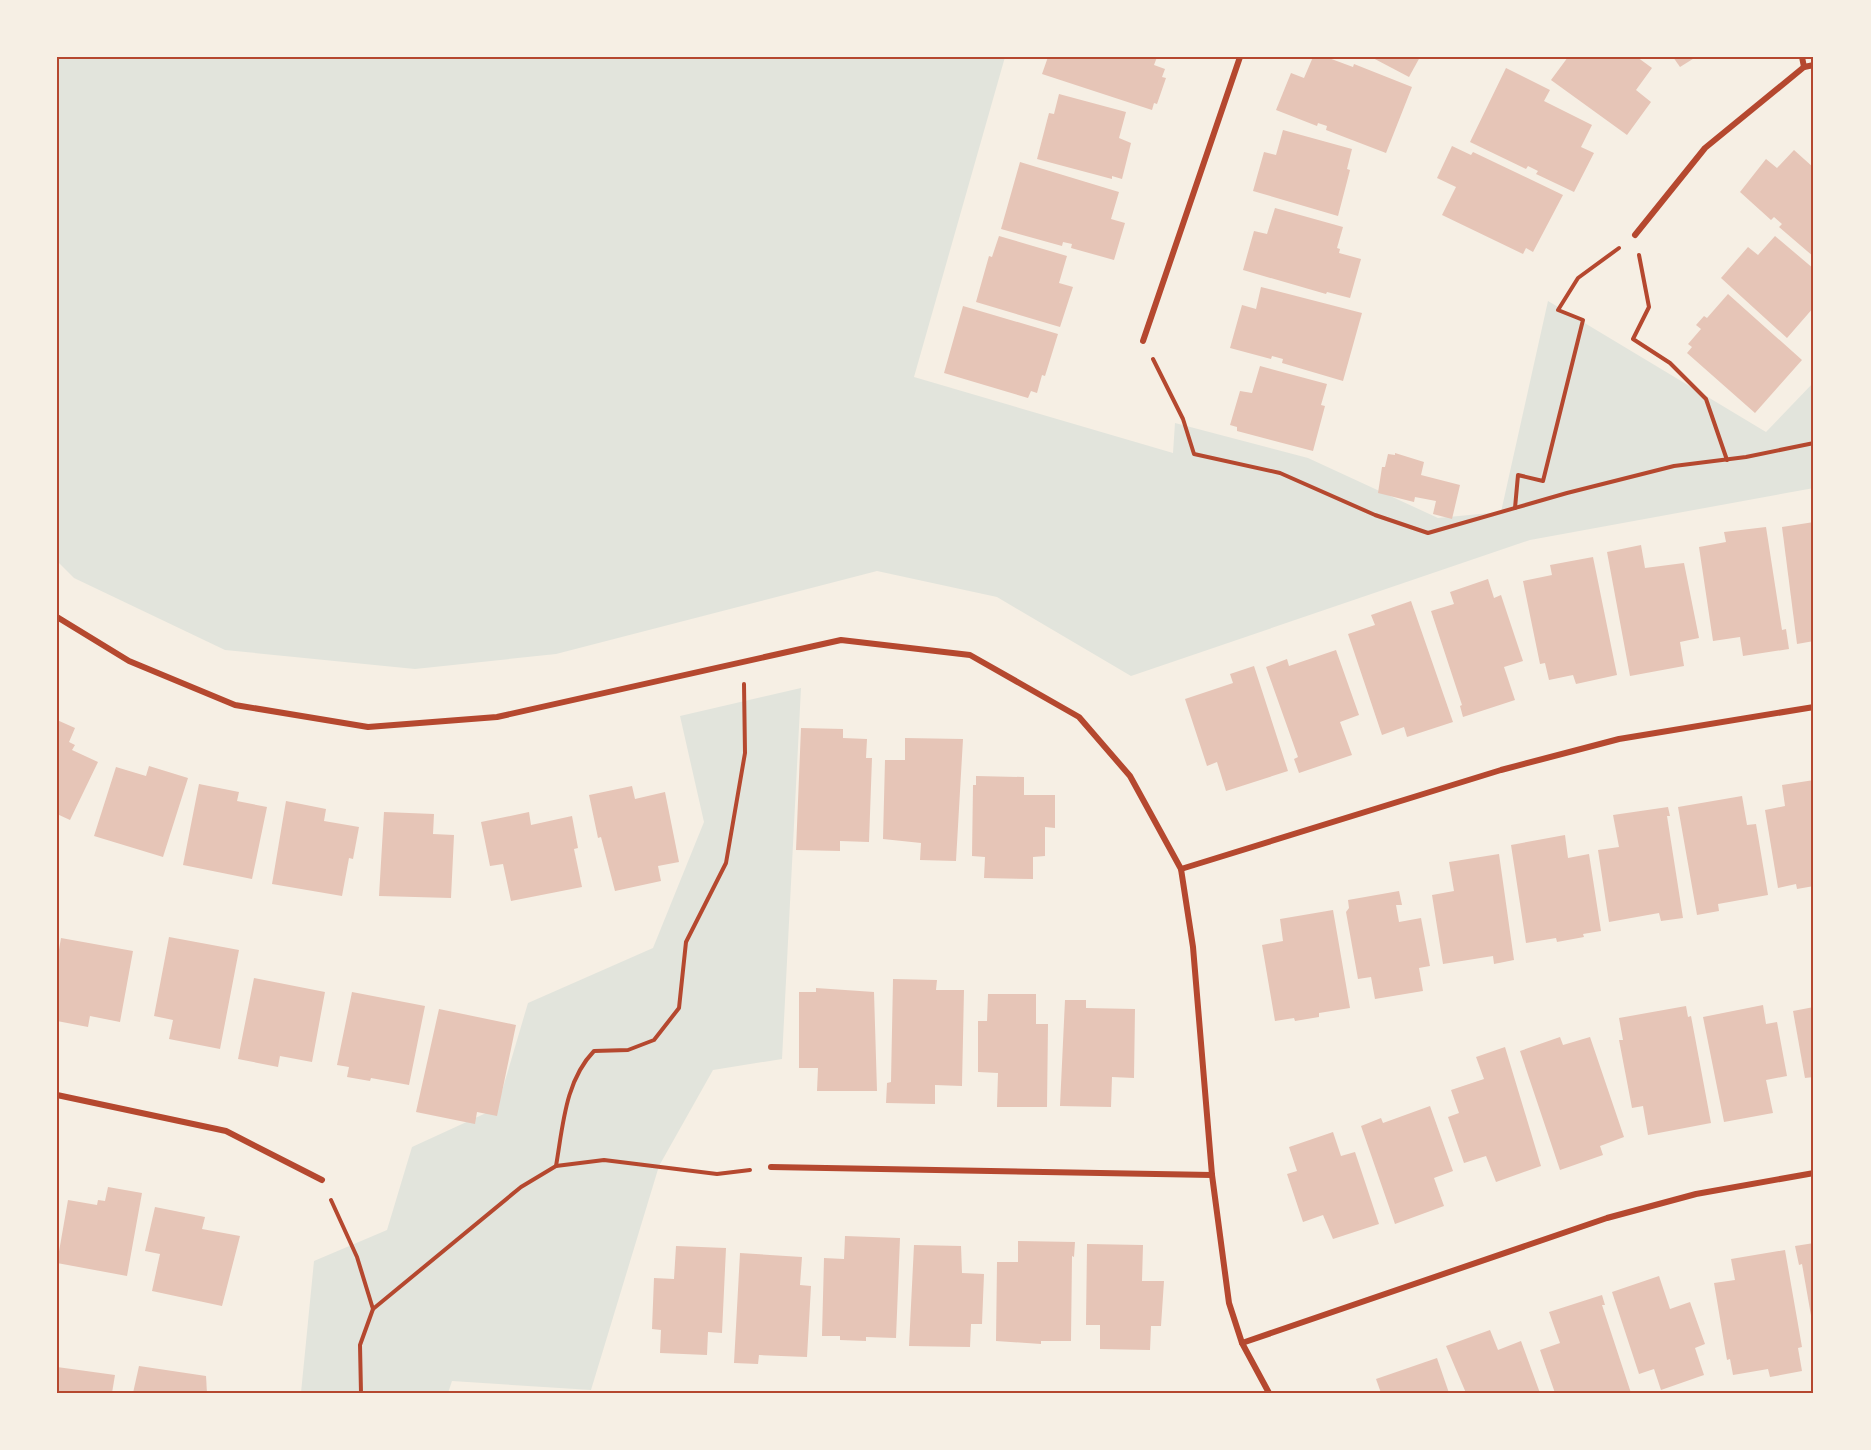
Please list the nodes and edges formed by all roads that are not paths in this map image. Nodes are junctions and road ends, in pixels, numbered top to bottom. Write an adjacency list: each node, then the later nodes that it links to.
1 (1240, 57): 6 (street)
2 (1802, 57): 4 (street)
3 (1814, 65): 4 (street)
4 (1804, 67): 5 (street)
5 (1635, 235)
6 (1143, 341)
7 (57, 617): 9 (street)
8 (1814, 707): 9 (street)
9 (1181, 869): 13 (street)
10 (57, 1095): 14 (street)
11 (771, 1167): 13 (street)
12 (1814, 1173): 15 (street)
13 (1212, 1175): 15 (street)
14 (322, 1180)
15 (1242, 1343): 16 (street)
16 (1269, 1393)

